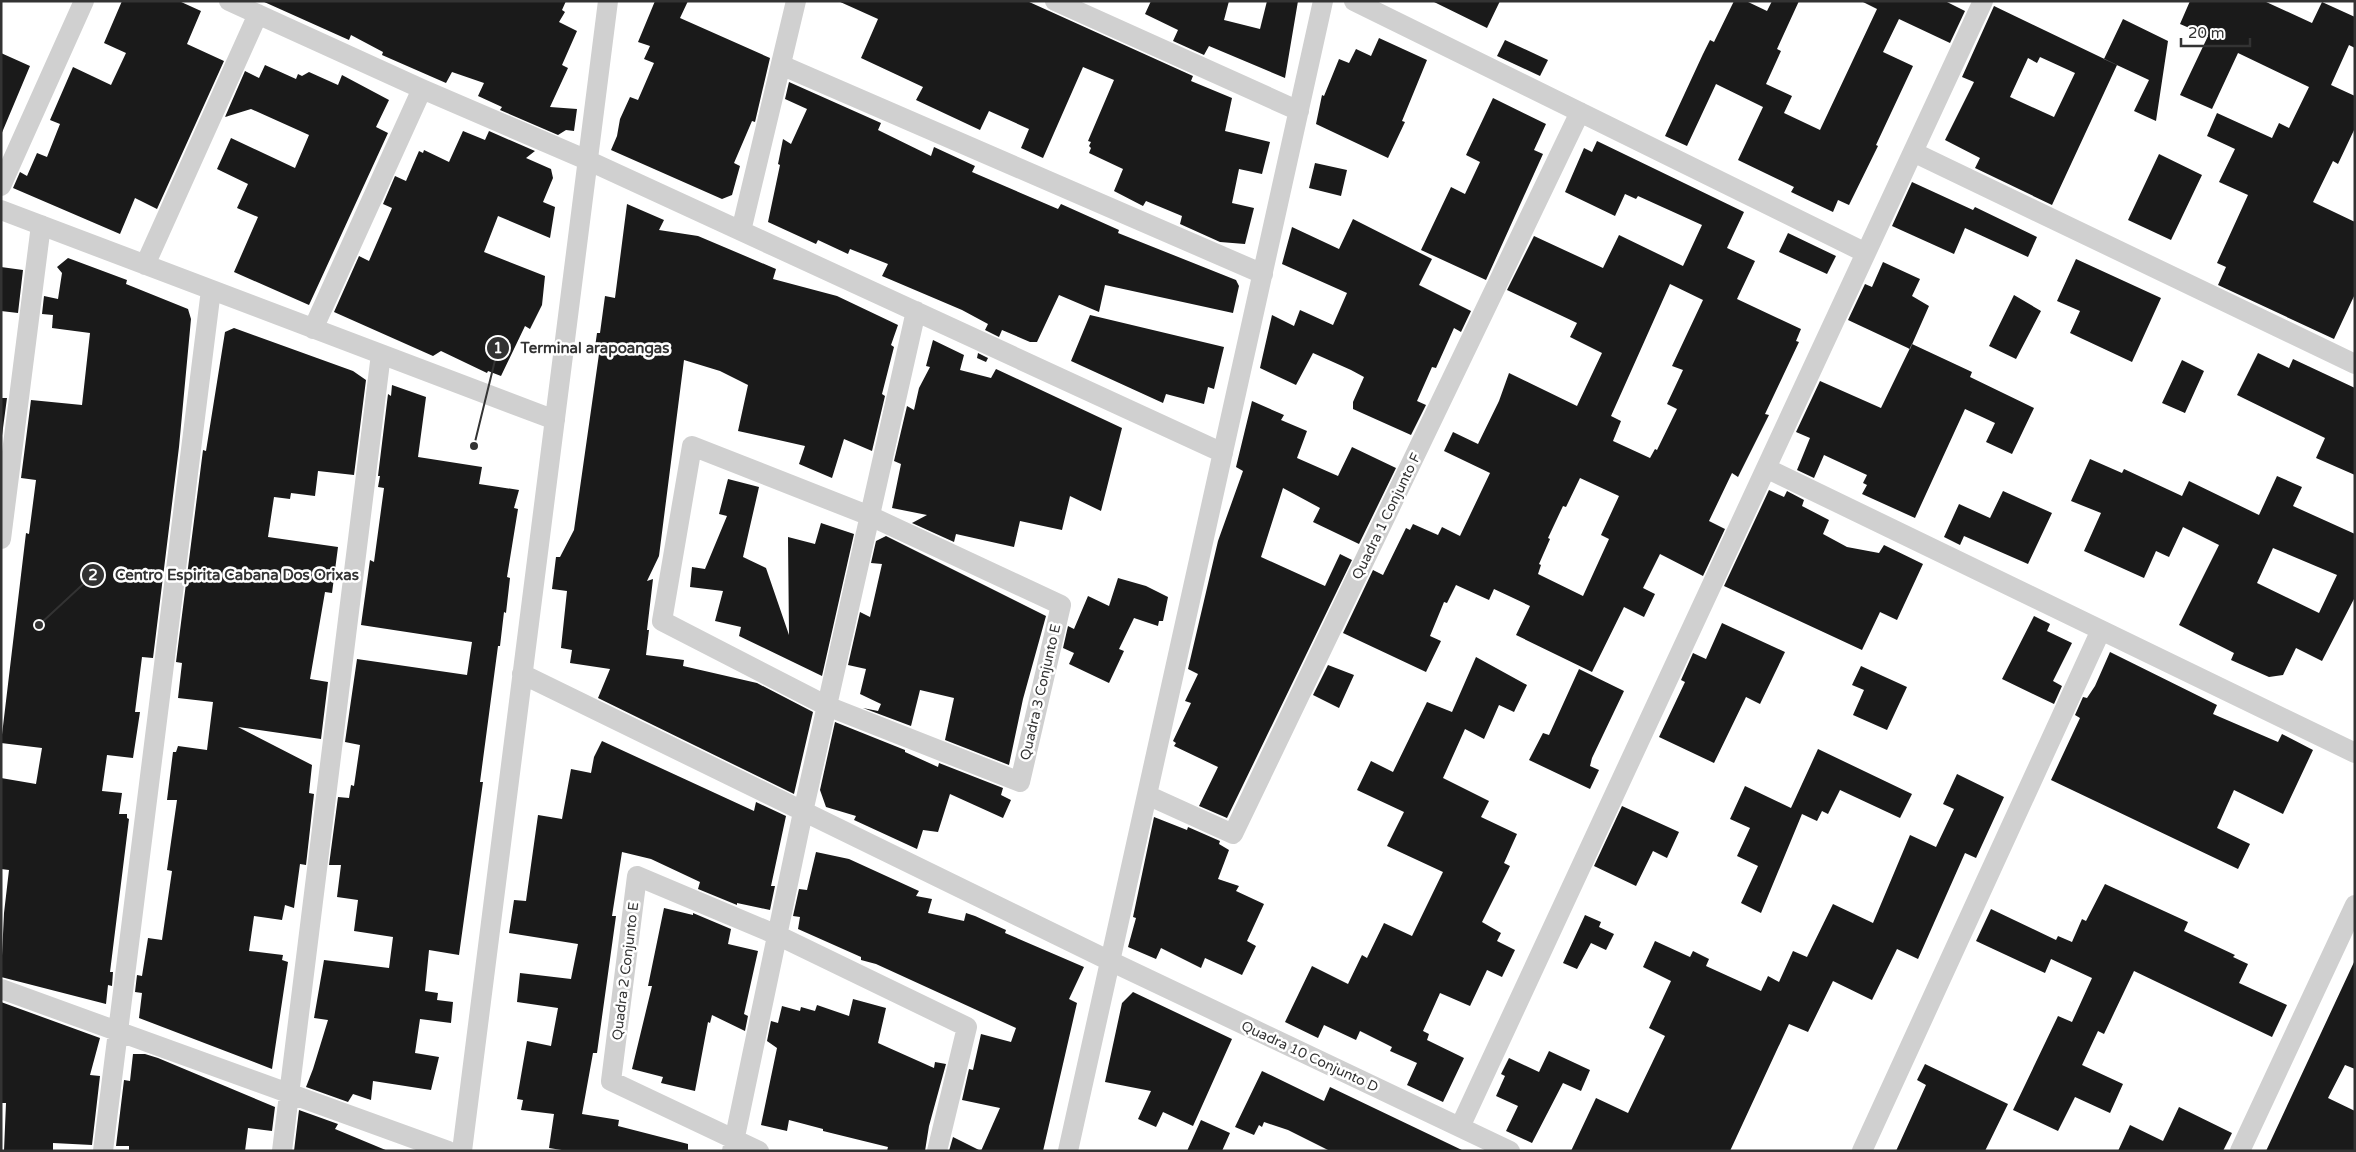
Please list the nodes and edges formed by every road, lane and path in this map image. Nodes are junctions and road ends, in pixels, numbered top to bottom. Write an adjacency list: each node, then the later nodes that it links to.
1 (84, 1): 16 (street)
2 (229, 1): 9 (street)
3 (608, 1): 15 (street)
4 (796, 1): 10 (street)
5 (1055, 1): 12 (street)
6 (1324, 1): 12 (street)
7 (1354, 1): 13 (street)
8 (1983, 1): 14 (street)
9 (258, 14): 11 (street); 21 (street)
10 (781, 64): 19 (street); 22 (street)
11 (422, 89): 15 (street); 25 (street)
12 (1299, 111): 22 (street)
13 (1580, 112): 20 (street); 37 (street, Quadra 1 Conjunto F)
14 (1913, 152): 20 (street); 27 (street)
15 (588, 160): 19 (street); 28 (street)
16 (1, 186)
17 (1, 210): 18 (street)
18 (41, 225): 21 (street); 32 (street)
19 (741, 231): 24 (street)
20 (1866, 253): 30 (street)
21 (145, 265): 23 (street)
22 (1263, 274): 29 (street)
23 (211, 290): 25 (street); 43 (street)
24 (916, 311): 29 (street); 31 (street)
25 (313, 329): 26 (street)
26 (381, 354): 28 (street); 44 (street)
27 (2355, 364)
28 (555, 420): 34 (street)
29 (1223, 452): 37 (street)
30 (1766, 468): 33 (street); 45 (street)
31 (870, 516): 35 (street); 35 (street, Quadra 3 Conjunto E); 35 (street, Quadra 3 Conjunto E)
32 (1, 539)
33 (2100, 630): 36 (street); 55 (street)
34 (522, 674): 38 (street, Quadra 10 Conjunto D); 50 (street)
35 (827, 706): 38 (street)
36 (2355, 753)
37 (1147, 795): 41 (street)
38 (803, 812): 40 (street); 41 (street, Quadra 10 Conjunto D)
39 (2355, 905): 56 (street)
40 (777, 935): 46 (street); 46 (street, Quadra 2 Conjunto E); 52 (street, Quadra 2 Conjunto E)
41 (1110, 962): 45 (street, Quadra 10 Conjunto D); 53 (street)
42 (1, 989): 43 (street)
43 (116, 1030): 44 (street); 47 (street)
44 (288, 1093): 48 (street); 49 (street)
45 (1460, 1127): 54 (street, Quadra 10 Conjunto D)
46 (733, 1145): 51 (street, Quadra 2 Conjunto E)
47 (103, 1151)
48 (282, 1151)
49 (448, 1151)
50 (462, 1151)
51 (760, 1151)
52 (937, 1151)
53 (1068, 1151)
54 (1510, 1151)
55 (1862, 1151)
56 (2240, 1151)

